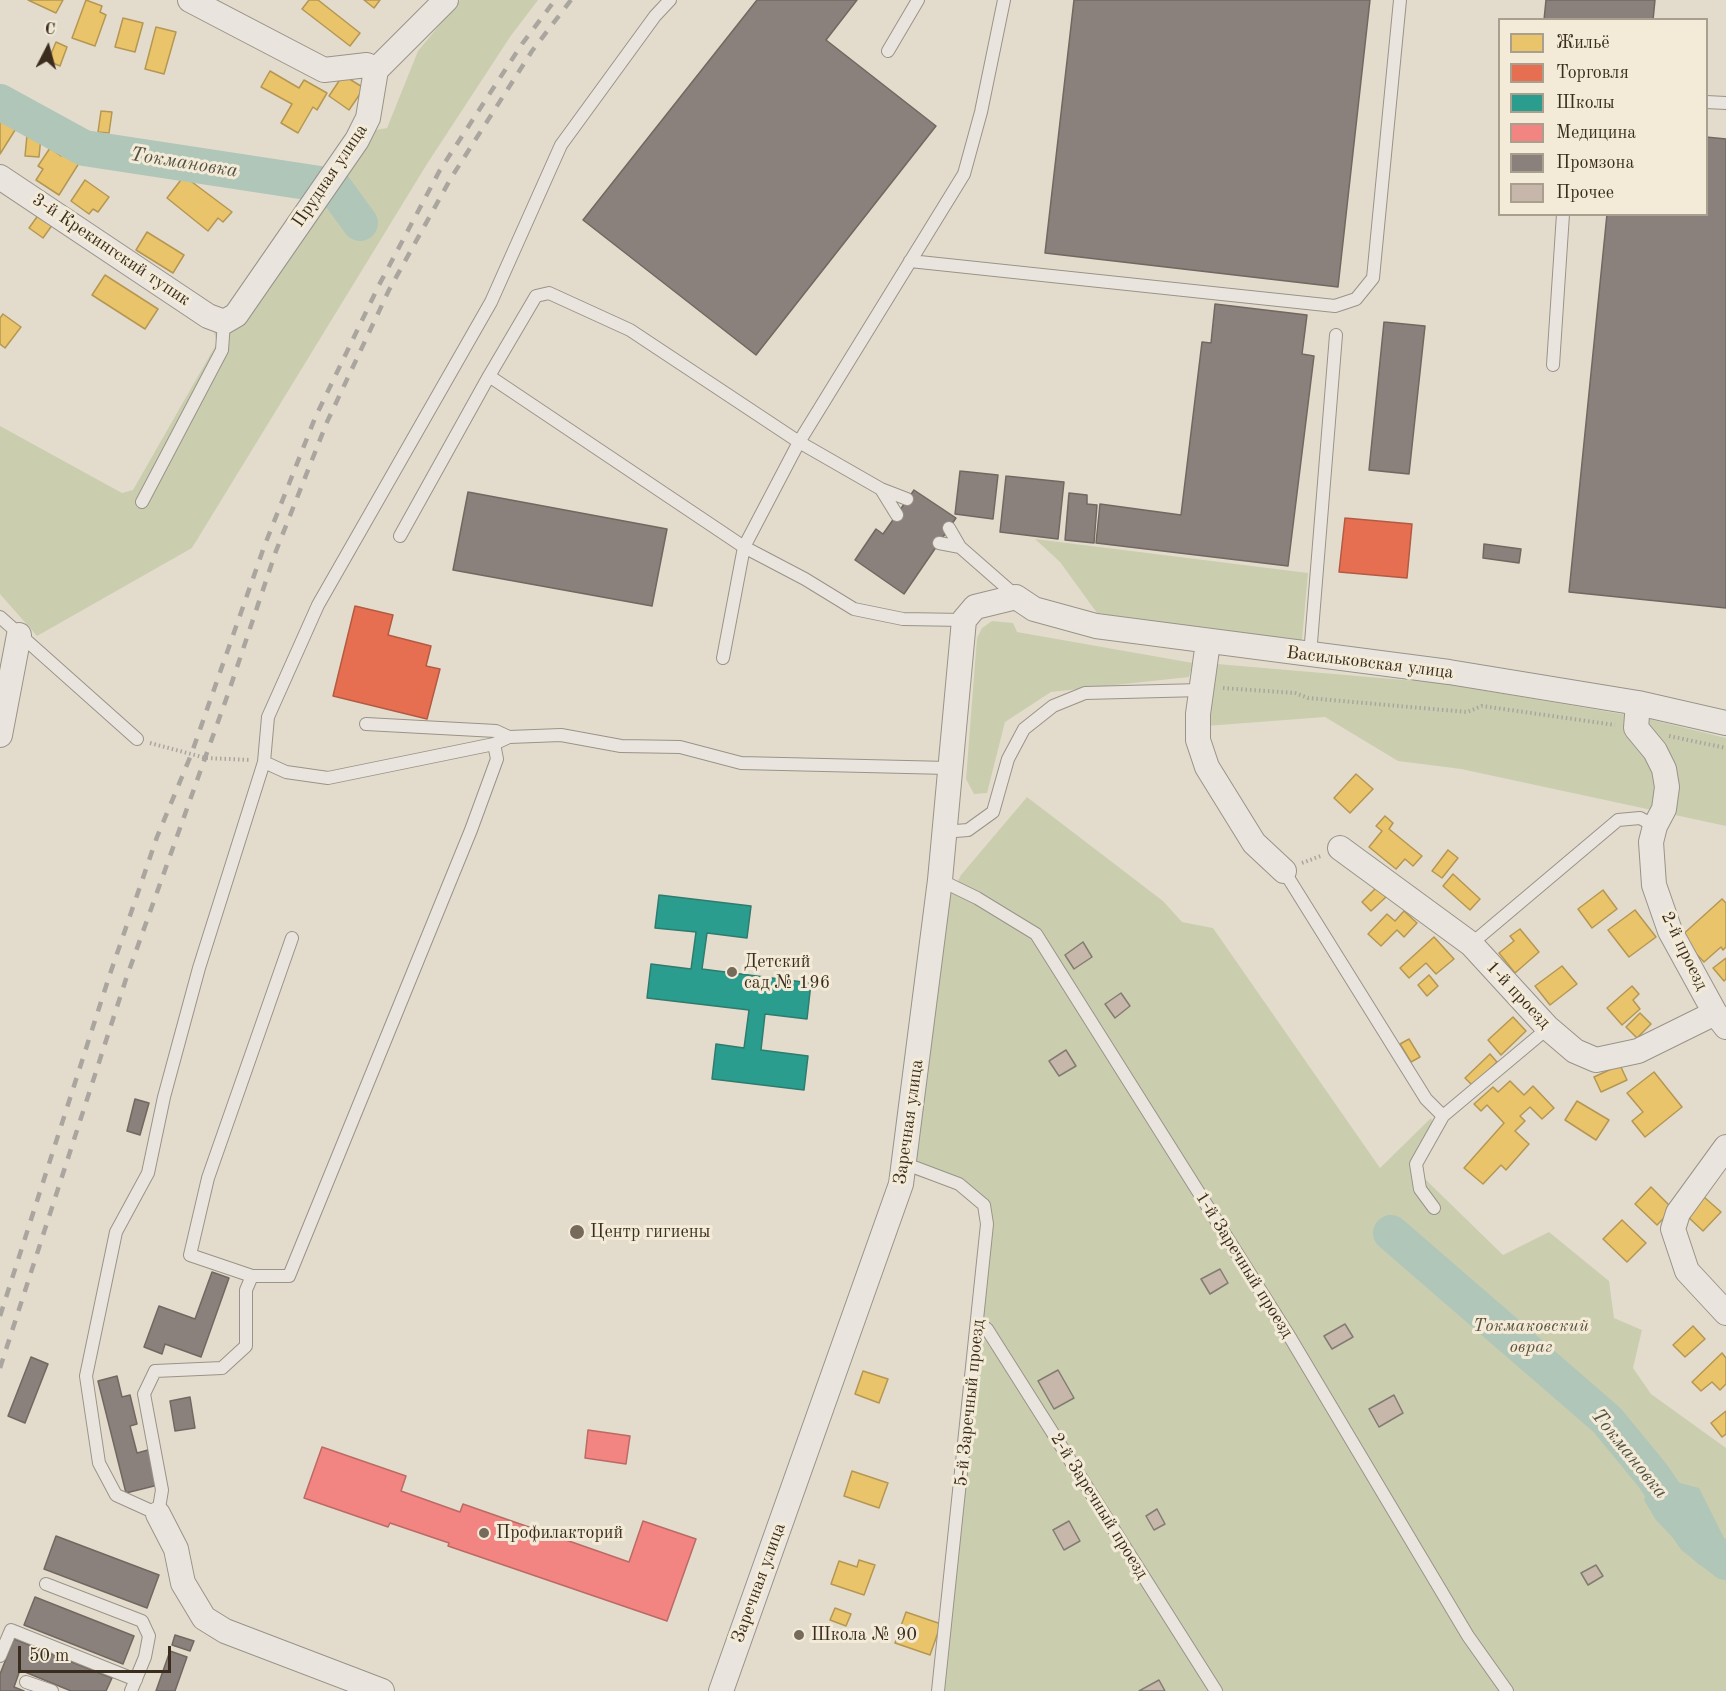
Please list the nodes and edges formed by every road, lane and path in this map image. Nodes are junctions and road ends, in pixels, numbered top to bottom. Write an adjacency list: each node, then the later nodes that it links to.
1 (190, 0): 8 (street)
2 (446, 0): 8 (street)
3 (669, 0): 45 (lane)
4 (918, 0): 7 (lane)
5 (1004, 0): 13 (lane)
6 (1400, 0): 13 (lane)
7 (888, 51)
8 (376, 70): 14 (street, Прудная улица)
9 (1708, 102): 10 (lane)
10 (1726, 103)
11 (0, 177): 14 (street, 3-й Крекингский тупик)
12 (1563, 216): 16 (lane)
13 (910, 261): 18 (lane)
14 (224, 322): 21 (lane)
15 (1336, 335): 33 (lane)
16 (1553, 365)
17 (489, 376): 18 (lane); 24 (lane); 27 (lane)
18 (799, 442): 19 (lane); 27 (lane)
19 (881, 489): 20 (lane); 22 (lane)
20 (907, 499)
21 (142, 502)
22 (897, 515)
23 (949, 528): 26 (lane)
24 (400, 536)
25 (939, 543): 26 (lane)
26 (960, 547): 28 (lane)
27 (744, 548): 30 (lane); 34 (lane)
28 (1016, 597): 30 (street); 32 (street, Васильковская улица)
29 (0, 617): 31 (lane)
30 (964, 620): 46 (street, Заречная улица)
31 (19, 635): 40 (street); 42 (lane)
32 (1208, 642): 33 (street, Васильковская улица); 35 (street)
33 (1310, 656): 36 (street, Васильковская улица)
34 (723, 658)
35 (1201, 690): 39 (path); 48 (lane); 50 (street)
36 (1638, 703): 37 (street, Васильковская улица); 39 (street)
37 (1726, 723)
38 (366, 724): 41 (lane)
39 (1636, 728): 44 (path); 47 (street, 2-й проезд)
40 (0, 735)
41 (509, 737): 43 (lane); 46 (lane)
42 (137, 739): 45 (path)
43 (494, 744): 45 (lane); 60 (lane)
44 (1726, 748)
45 (264, 762): 63 (lane)
46 (948, 768): 48 (street, Заречная улица)
47 (1655, 826): 53 (lane); 54 (street, 2-й проезд)
48 (943, 832): 51 (street, Заречная улица)
49 (1340, 848): 50 (path); 53 (street, 1-й проезд)
50 (1284, 871): 56 (lane)
51 (940, 880): 58 (street, Заречная улица); 73 (lane, 1-й Заречный проезд)
52 (292, 938): 60 (lane)
53 (1472, 944): 55 (street, 1-й проезд)
54 (1720, 1020): 55 (street, 1-й проезд)
55 (1548, 1028): 56 (lane)
56 (1443, 1116): 59 (lane)
57 (1726, 1147): 61 (street)
58 (906, 1164): 62 (lane, 5-й Заречный проезд); 70 (street, Заречная улица)
59 (1434, 1208)
60 (252, 1276): 63 (lane)
61 (1726, 1313)
62 (979, 1323): 71 (lane, 5-й Заречный проезд); 72 (lane, 2-й Заречный проезд)
63 (158, 1514): 69 (street)
64 (46, 1584): 67 (lane)
65 (0, 1656): 67 (lane)
66 (26, 1682): 68 (lane)
67 (134, 1685)
68 (52, 1691)
69 (382, 1691)
70 (721, 1691)
71 (938, 1691)
72 (1216, 1691)
73 (1507, 1691)

